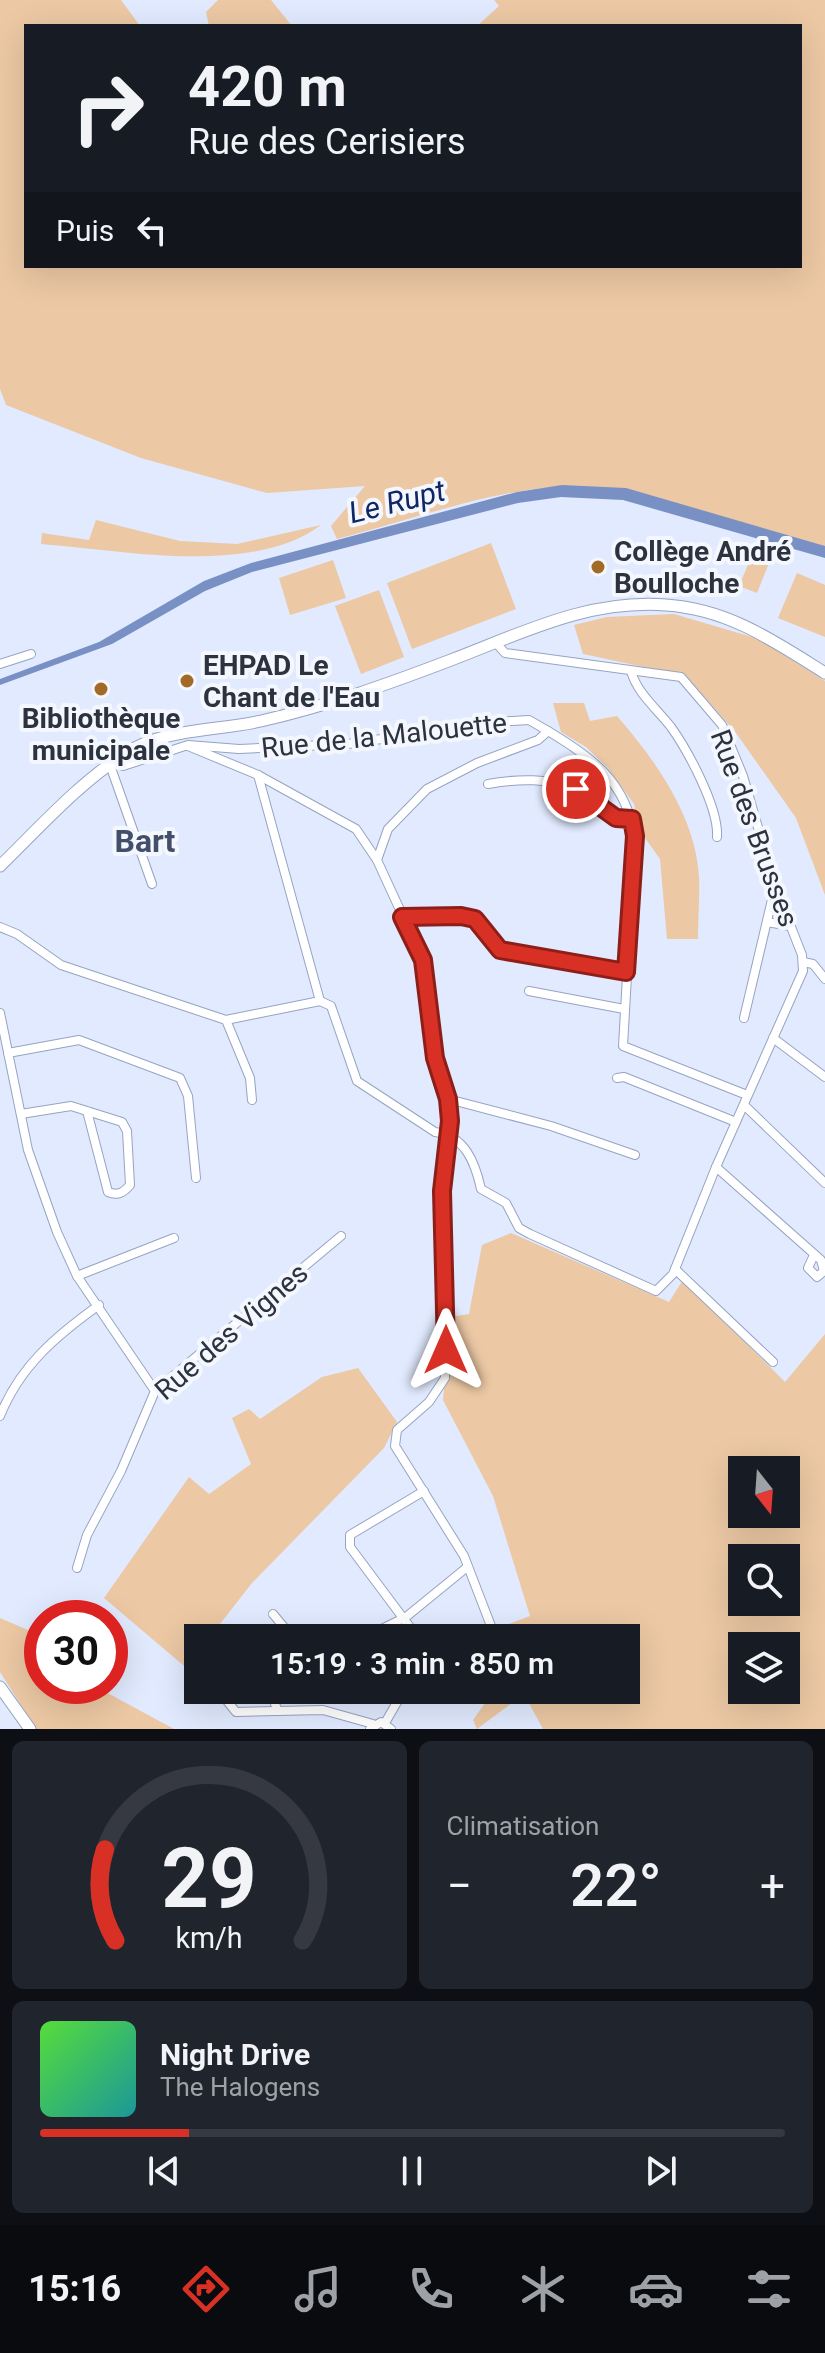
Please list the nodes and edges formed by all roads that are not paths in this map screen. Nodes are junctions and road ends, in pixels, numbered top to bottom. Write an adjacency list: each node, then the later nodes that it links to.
1 (496, 643): 4 (street, Rue des Brusses); 5 (main road); 8 (main road)
2 (31, 654): 3 (street)
3 (0, 664)
4 (631, 671): 12 (street); 16 (street, Rue des Brusses)
5 (825, 673)
6 (548, 731): 7 (street, Rue de la Malouette); 11 (street); 13 (street, Rue de la Malouette)
7 (188, 745): 8 (street, Rue de la Malouette); 9 (street)
8 (113, 763): 14 (main road); 15 (street)
9 (258, 775): 13 (street); 25 (street)
10 (488, 784): 11 (street)
11 (632, 819): 22 (street)
12 (717, 837)
13 (377, 860): 17 (street)
14 (0, 866)
15 (152, 884)
16 (775, 886): 18 (street); 19 (street, Rue des Brusses)
17 (402, 917): 22 (street); 34 (street)
18 (767, 922): 19 (street); 28 (street)
19 (790, 926): 21 (street, Rue des Brusses)
20 (0, 927): 29 (street)
21 (803, 962): 23 (street); 30 (street, Rue des Brusses)
22 (626, 972): 26 (street)
23 (825, 979)
24 (529, 991): 26 (street)
25 (320, 1001): 29 (street); 40 (street)
26 (624, 1009): 36 (street)
27 (0, 1013): 31 (street)
28 (744, 1018)
29 (226, 1020): 35 (street)
30 (773, 1038): 32 (street); 36 (street, Rue des Brusses)
31 (8, 1053): 38 (street); 43 (street)
32 (825, 1077)
33 (617, 1078): 39 (street)
34 (448, 1099): 40 (street); 41 (street)
35 (252, 1100)
36 (745, 1100): 39 (street, Rue des Brusses); 44 (street)
37 (87, 1111): 37 (street); 38 (street)
38 (21, 1114): 49 (street)
39 (736, 1122): 42 (street, Rue des Brusses)
40 (448, 1134): 48 (street, Rue des Brusses); 54 (street)
41 (635, 1155)
42 (716, 1167): 47 (street); 48 (street, Rue des Brusses)
43 (196, 1178)
44 (825, 1183)
45 (341, 1236): 52 (street, Rue des Vignes)
46 (174, 1238): 49 (street)
47 (814, 1255)
48 (675, 1269): 51 (street)
49 (77, 1276): 50 (street)
50 (99, 1305): 52 (street); 53 (street)
51 (773, 1362)
52 (155, 1391): 55 (street, Rue des Vignes)
53 (0, 1416)
54 (424, 1491): 56 (street); 58 (street)
55 (77, 1568)
56 (466, 1568): 58 (street); 62 (street)
57 (273, 1614): 59 (street)
58 (406, 1617): 60 (street); 61 (street)
59 (281, 1624)
60 (392, 1624)
61 (410, 1624)
62 (490, 1624)
63 (0, 1687): 70 (main road)
64 (230, 1704): 67 (street)
65 (275, 1704): 67 (street)
66 (398, 1704): 68 (street)
67 (278, 1711): 69 (street)
68 (388, 1726): 69 (street)
69 (372, 1727)
70 (30, 1729)

